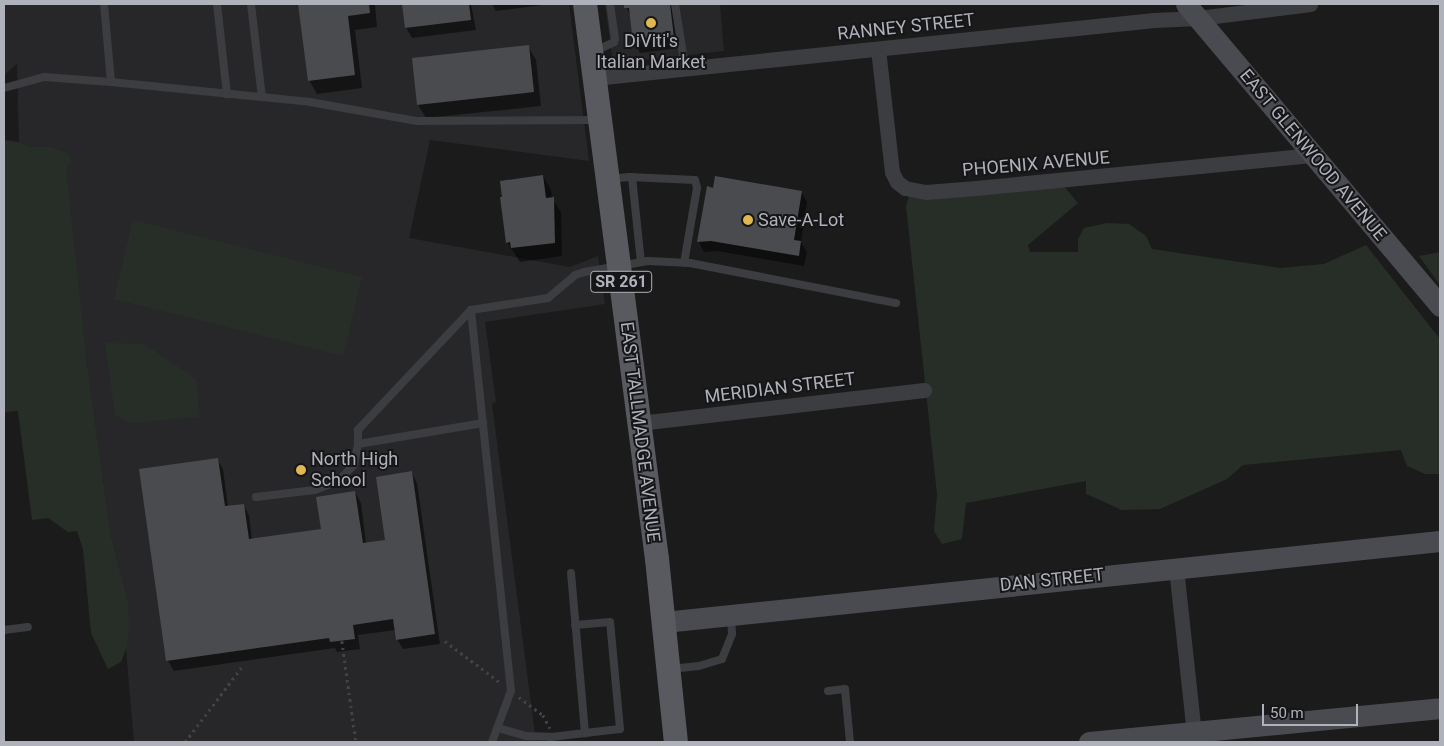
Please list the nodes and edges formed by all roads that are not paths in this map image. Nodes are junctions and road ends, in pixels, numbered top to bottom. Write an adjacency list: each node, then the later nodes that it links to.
1 (104, 4): 13 (lane)
2 (217, 4): 15 (lane)
3 (251, 4): 16 (lane)
4 (585, 4): 10 (main road, EAST TALLMADGE AVENUE / SR 261)
5 (610, 4): 10 (lane)
6 (675, 4): 11 (lane)
7 (1310, 4): 8 (street, RANNEY STREET)
8 (1192, 11): 9 (street, RANNEY STREET); 18 (street, EAST GLENWOOD AVENUE)
9 (878, 49): 11 (street, RANNEY STREET); 18 (street, PHOENIX AVENUE)
10 (591, 53): 12 (main road, EAST TALLMADGE AVENUE / SR 261)
11 (686, 67): 12 (street, RANNEY STREET)
12 (594, 78): 17 (main road, EAST TALLMADGE AVENUE / SR 261)
13 (111, 82): 14 (lane); 15 (lane)
14 (4, 88)
15 (227, 94): 16 (lane)
16 (262, 97): 17 (lane)
17 (600, 120): 20 (main road, EAST TALLMADGE AVENUE / SR 261)
18 (1314, 155): 24 (street, EAST GLENWOOD AVENUE)
19 (632, 177): 20 (lane); 21 (lane); 22 (lane)
20 (608, 180): 22 (main road, EAST TALLMADGE AVENUE / SR 261)
21 (684, 263): 22 (lane); 23 (lane)
22 (630, 264): 25 (lane); 28 (main road, EAST TALLMADGE AVENUE / SR 261)
23 (896, 303)
24 (1440, 306)
25 (471, 310): 27 (lane); 29 (lane)
26 (924, 390): 28 (street, MERIDIAN STREET)
27 (483, 423): 29 (lane); 42 (lane)
28 (639, 423): 35 (main road, EAST TALLMADGE AVENUE / SR 261)
29 (358, 444): 30 (lane)
30 (256, 498)
31 (1440, 540): 32 (street, DAN STREET)
32 (1176, 568): 34 (street, DAN STREET); 44 (street)
33 (570, 573): 36 (lane)
34 (731, 615): 35 (street, DAN STREET); 39 (lane)
35 (664, 622): 39 (main road, EAST TALLMADGE AVENUE / SR 261)
36 (576, 625): 43 (lane); 43 (lane)
37 (28, 627): 38 (lane)
38 (4, 630)
39 (668, 669): 46 (main road, EAST TALLMADGE AVENUE / SR 261)
40 (828, 691): 47 (lane)
41 (1440, 708): 44 (street)
42 (498, 728): 43 (lane); 45 (lane)
43 (586, 733)
44 (1194, 733): 48 (street)
45 (492, 742)
46 (676, 742)
47 (850, 742)
48 (1089, 742)

